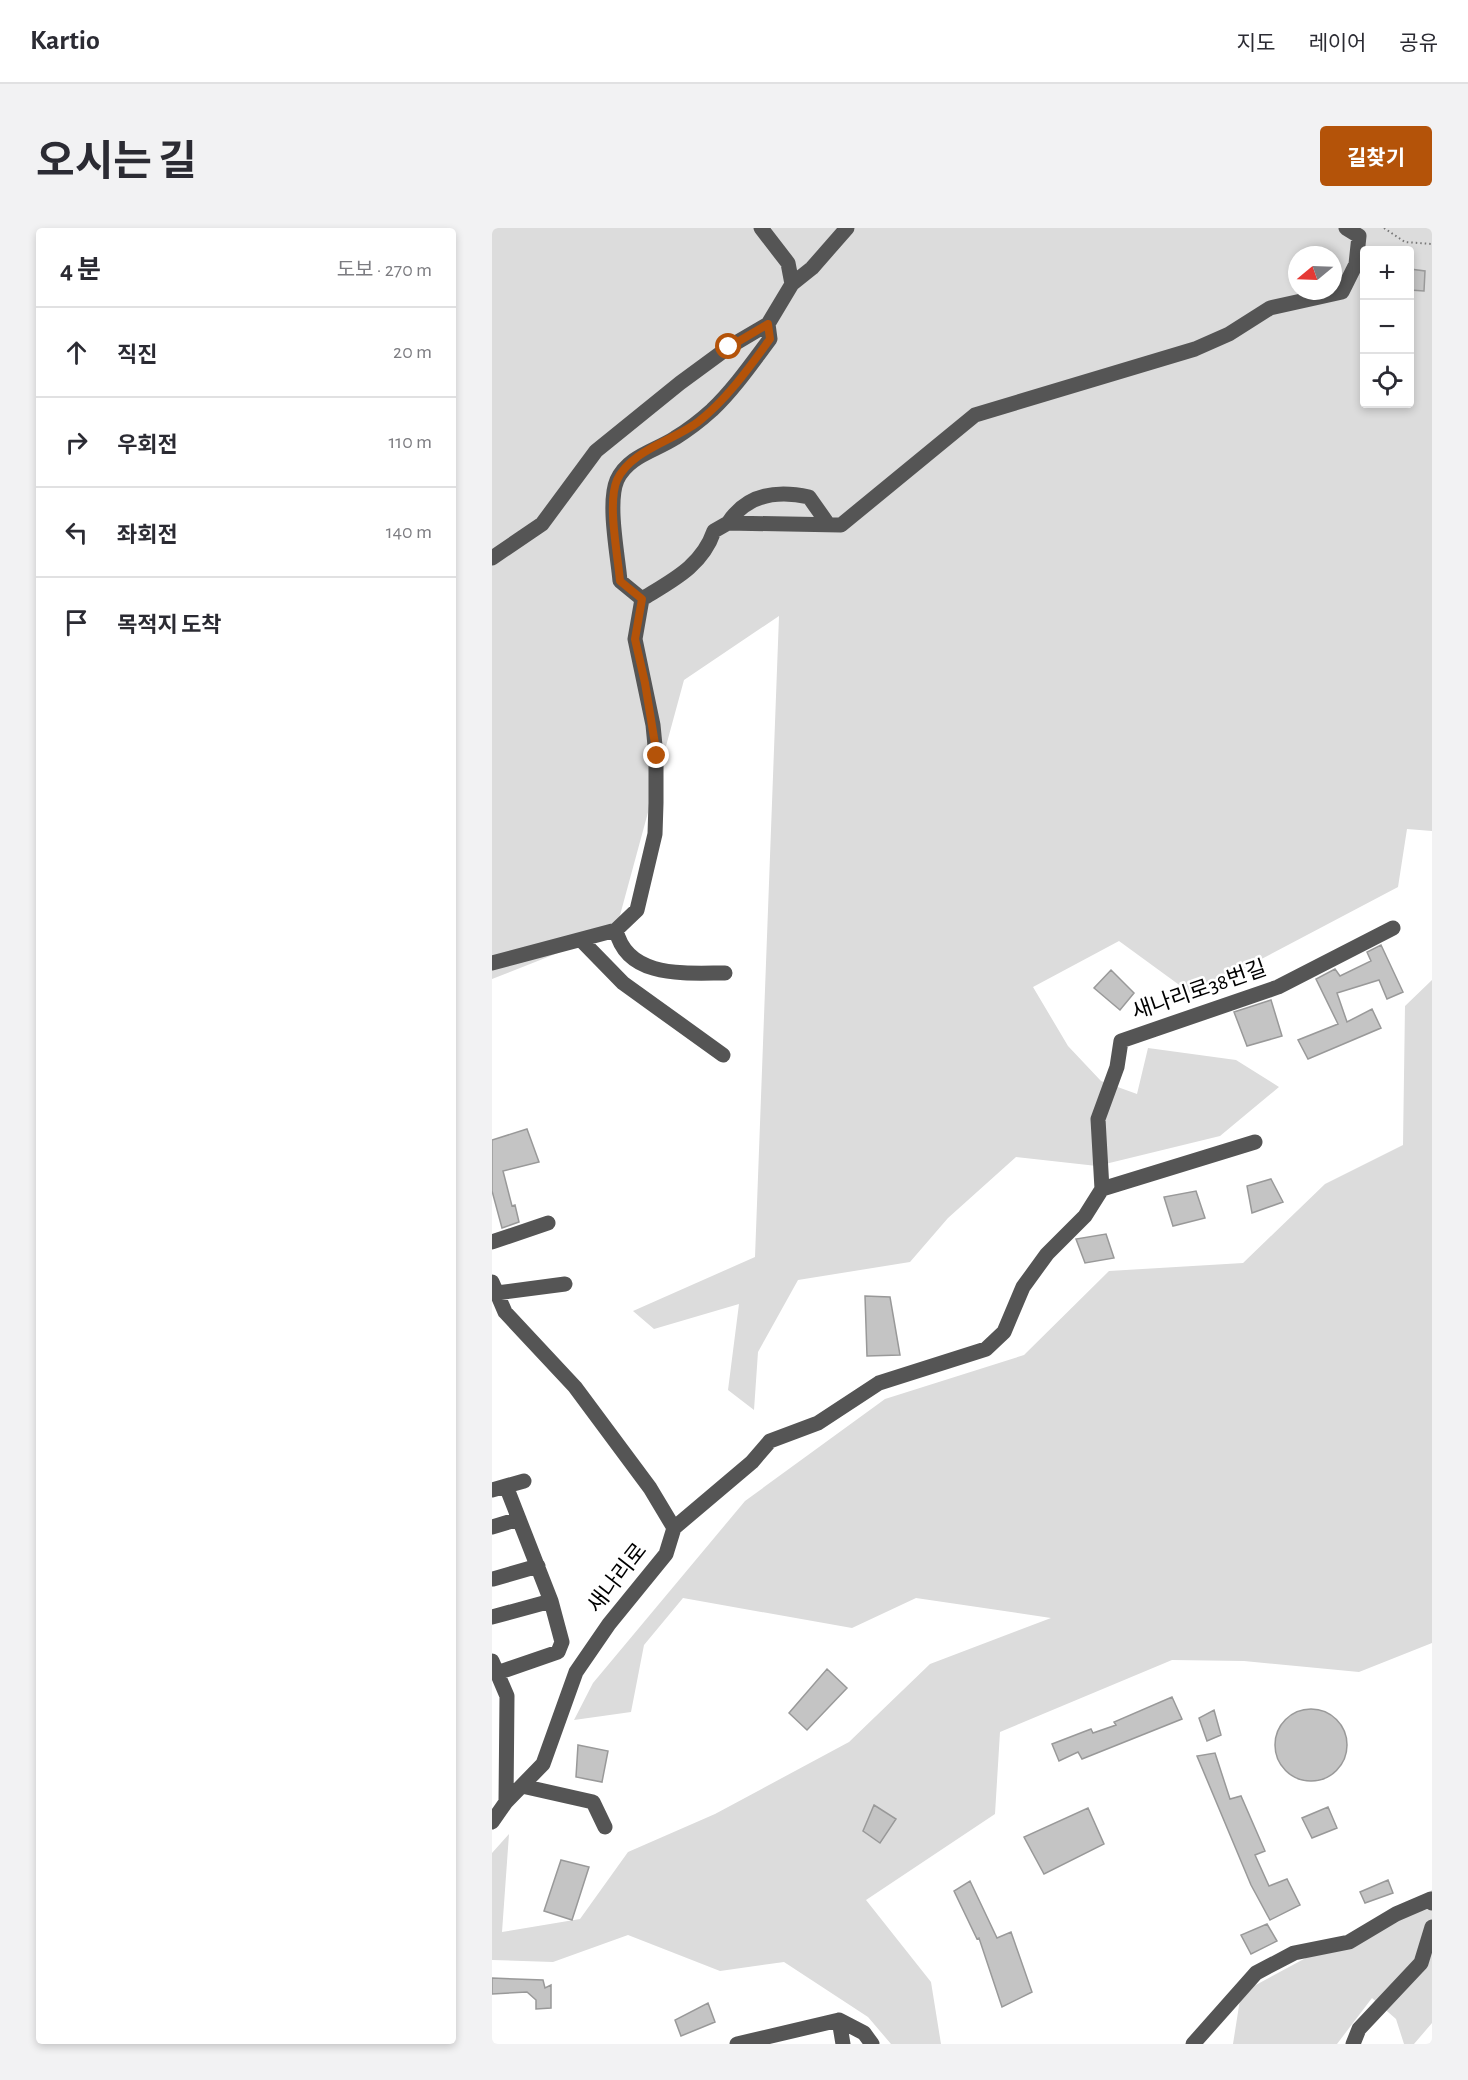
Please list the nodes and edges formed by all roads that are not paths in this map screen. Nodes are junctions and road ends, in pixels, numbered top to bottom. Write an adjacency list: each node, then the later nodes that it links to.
1 (761, 228): 4 (street)
2 (847, 228): 4 (street)
3 (1346, 228): 7 (street)
4 (792, 284): 5 (street)
5 (768, 324): 8 (street); 9 (street)
6 (728, 523): 7 (street); 7 (street); 9 (street)
7 (828, 524)
8 (492, 558)
9 (642, 599): 11 (street)
10 (1393, 928): 17 (street, 새나리로38번길)
11 (616, 930): 12 (street); 14 (street)
12 (582, 940): 13 (street); 15 (street)
13 (492, 963)
14 (725, 974)
15 (723, 1055)
16 (1255, 1142): 17 (street)
17 (1102, 1189): 26 (street)
18 (548, 1223): 19 (street)
19 (492, 1242)
20 (565, 1284): 21 (street)
21 (494, 1287): 26 (street)
22 (524, 1481): 23 (street)
23 (499, 1488): 24 (street)
24 (519, 1519): 25 (street); 27 (street)
25 (492, 1527)
26 (674, 1528): 32 (street, 새나리로)
27 (538, 1566): 28 (street); 29 (street)
28 (493, 1579)
29 (551, 1600): 30 (street); 31 (street)
30 (492, 1617)
31 (494, 1667): 33 (street)
32 (522, 1786): 33 (street, 새나리로); 35 (street)
33 (506, 1802): 34 (street, 새나리로)
34 (492, 1822)
35 (605, 1827)
36 (1432, 1903): 42 (street)
37 (1432, 1927): 43 (street)
38 (839, 2020): 39 (street); 40 (street); 41 (street)
39 (737, 2044)
40 (843, 2044)
41 (872, 2044)
42 (1193, 2044)
43 (1353, 2044)

